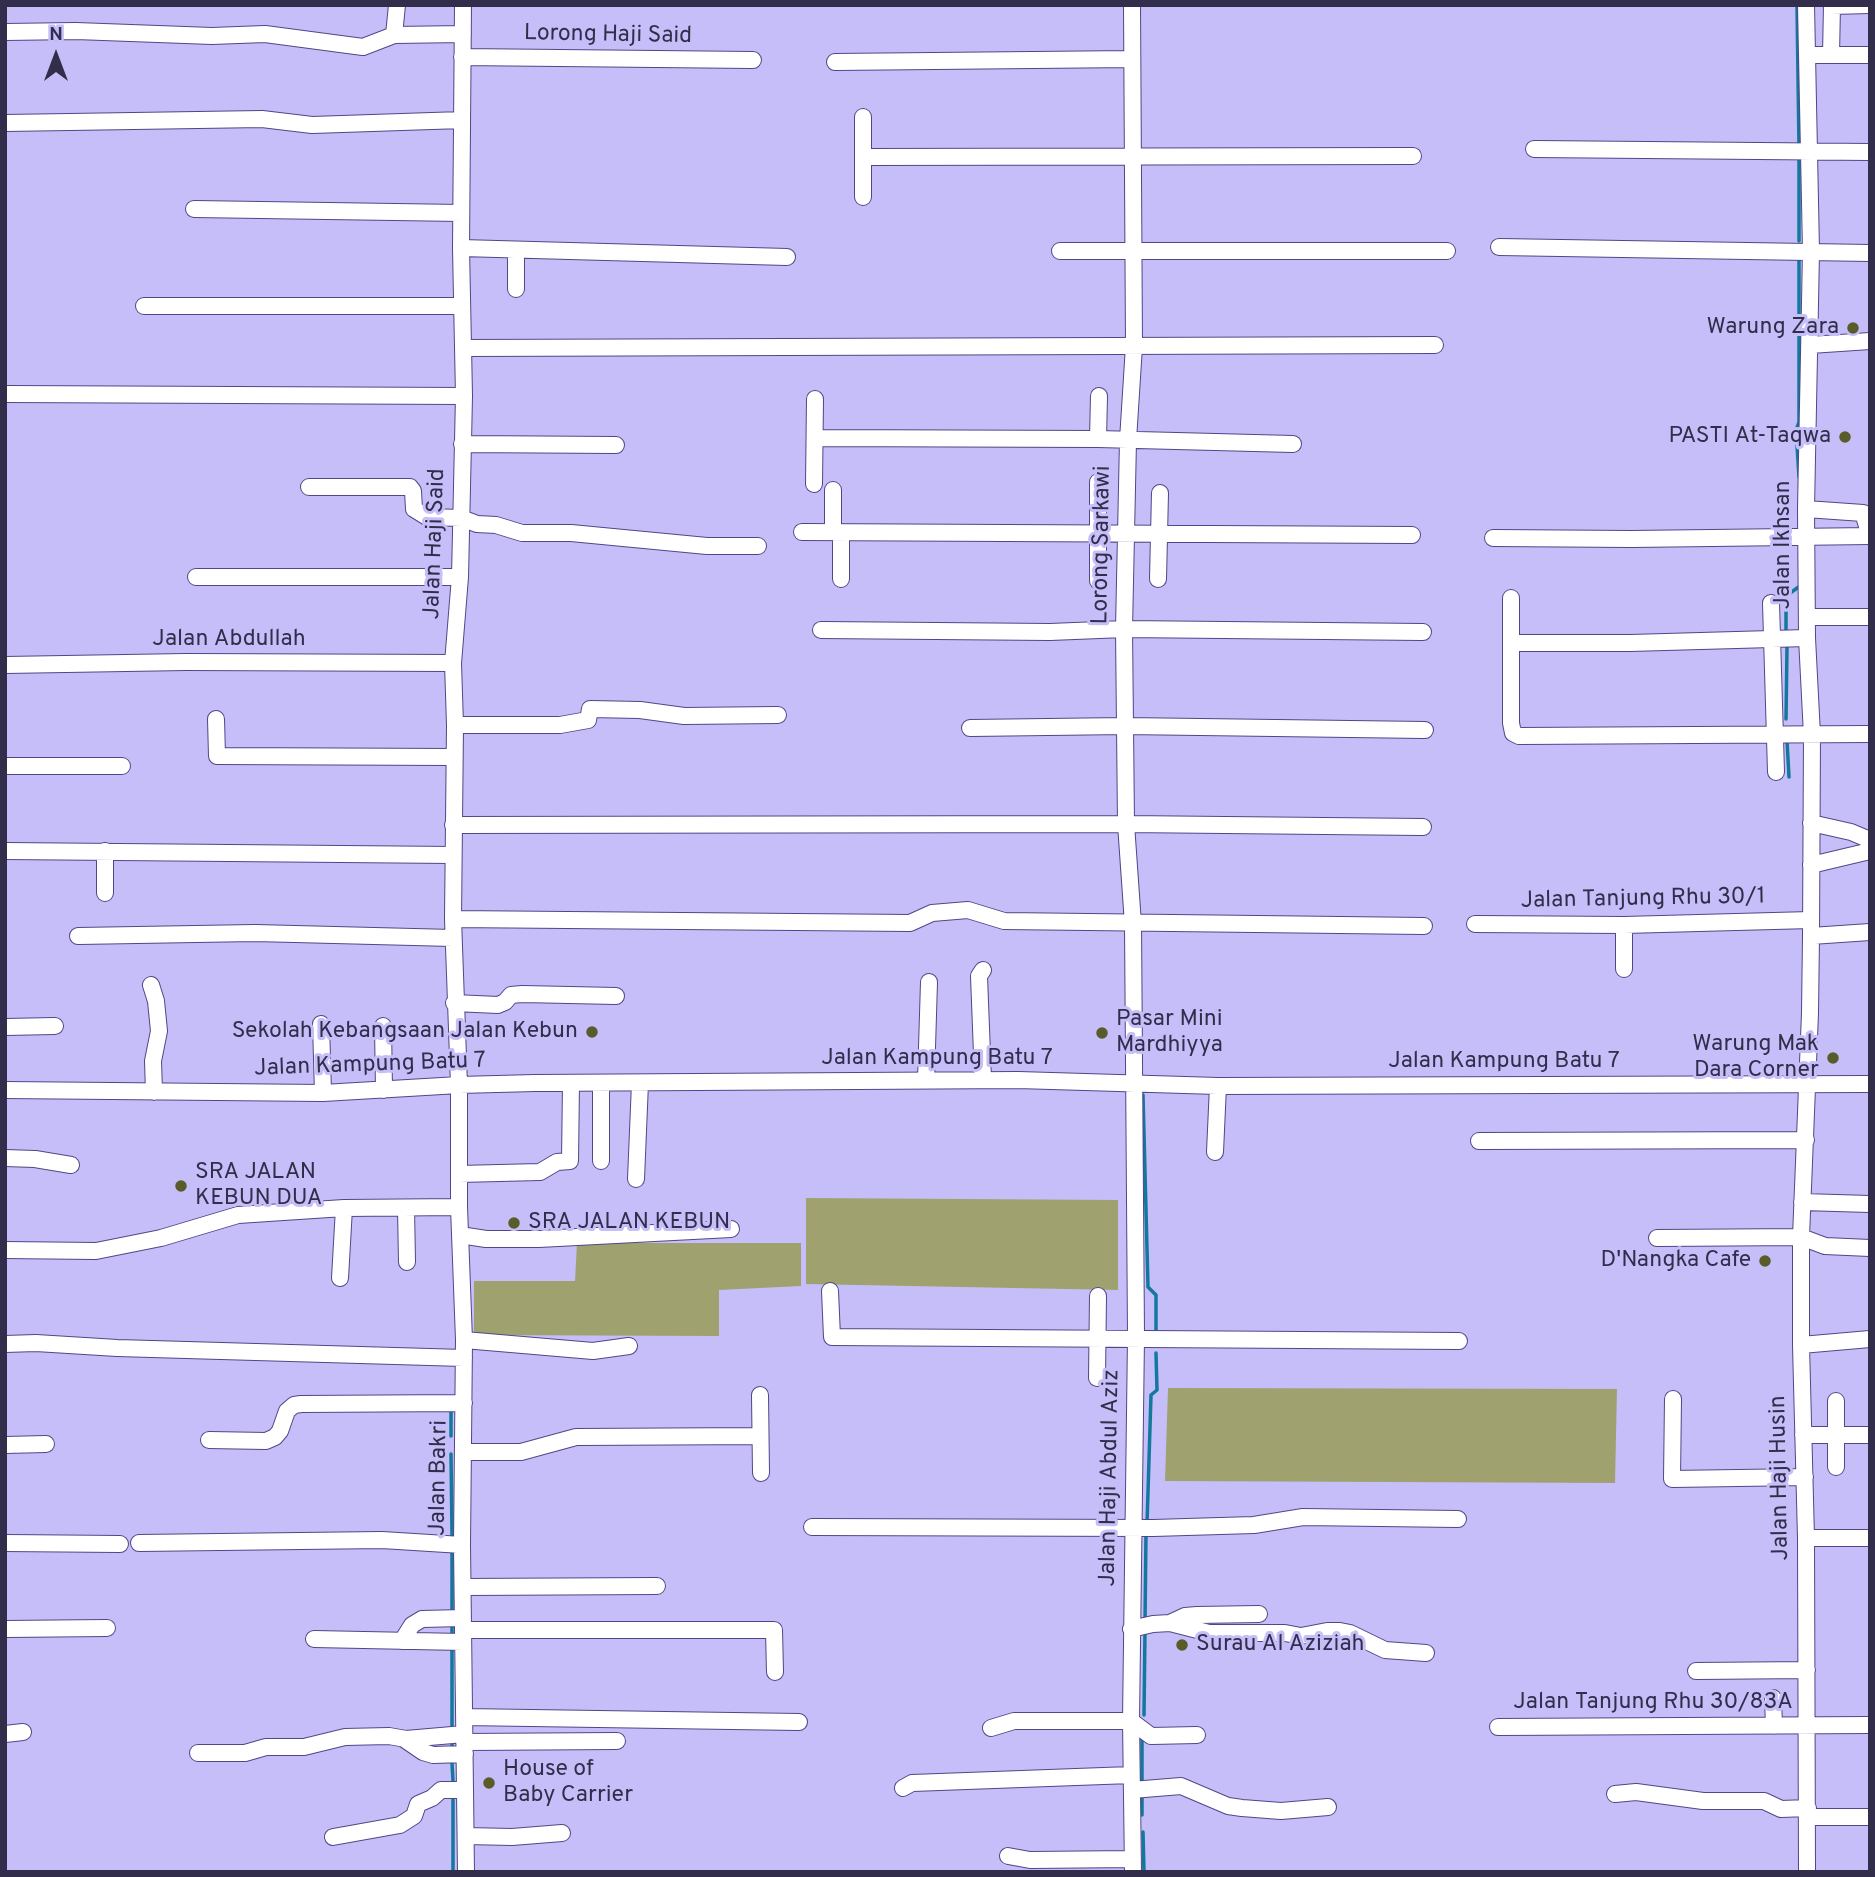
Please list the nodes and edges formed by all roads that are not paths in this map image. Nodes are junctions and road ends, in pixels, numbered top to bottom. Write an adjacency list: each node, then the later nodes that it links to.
1 (397, 5): 8 (street)
2 (463, 5): 9 (street, Jalan Haji Said)
3 (1132, 5): 15 (street, Lorong Sarkawi)
4 (1806, 5): 10 (street, Jalan Ikhsan)
5 (1870, 5): 6 (street)
6 (1832, 6): 11 (street)
7 (5, 32): 8 (street)
8 (394, 34): 9 (street)
9 (463, 34): 13 (street, Jalan Haji Said)
10 (1807, 55): 11 (street); 21 (street, Jalan Ikhsan)
11 (1839, 55): 12 (street)
12 (1870, 55)
13 (462, 57): 14 (street, Lorong Haji Said); 18 (street, Jalan Haji Said)
14 (753, 60)
15 (1132, 60): 16 (street); 23 (street, Lorong Sarkawi)
16 (835, 62)
17 (863, 117): 25 (street)
18 (462, 120): 19 (street); 28 (street, Jalan Haji Said)
19 (5, 123)
20 (1534, 149): 21 (street)
21 (1801, 151): 22 (street); 34 (street, Jalan Ikhsan)
22 (1870, 152)
23 (1133, 156): 24 (street); 25 (street); 35 (street, Lorong Sarkawi)
24 (1413, 156)
25 (863, 157): 26 (street)
26 (863, 197)
27 (194, 209): 28 (street)
28 (461, 213): 30 (street, Jalan Haji Said)
29 (1499, 247): 34 (street)
30 (461, 248): 31 (street); 40 (street, Jalan Haji Said)
31 (516, 250): 37 (street); 38 (street)
32 (1060, 251): 35 (street)
33 (1447, 251): 35 (street)
34 (1811, 251): 36 (street); 43 (street, Jalan Ikhsan)
35 (1134, 253): 44 (street, Lorong Sarkawi)
36 (1870, 253)
37 (787, 257)
38 (516, 289)
39 (144, 306): 40 (street)
40 (462, 306): 45 (street, Jalan Haji Said)
41 (1870, 341): 43 (street)
42 (1435, 345): 44 (street)
43 (1810, 345): 61 (street, Jalan Ikhsan)
44 (1134, 346): 45 (street); 52 (street, Lorong Sarkawi)
45 (463, 348): 47 (street, Jalan Haji Said)
46 (5, 394): 47 (street)
47 (464, 396): 53 (street, Jalan Haji Said)
48 (1099, 396): 51 (street)
49 (816, 399): 50 (street)
50 (815, 438): 51 (street); 57 (street)
51 (1098, 439): 52 (street)
52 (1128, 440): 55 (street); 66 (street, Lorong Sarkawi)
53 (462, 444): 54 (street); 62 (street, Jalan Haji Said)
54 (616, 444)
55 (1293, 444)
56 (1098, 482): 65 (street)
57 (814, 484)
58 (309, 486): 62 (street)
59 (833, 490): 64 (street)
60 (1160, 493): 67 (street)
61 (1807, 509): 69 (street, Jalan Ikhsan); 69 (street)
62 (461, 518): 71 (street); 73 (street, Jalan Haji Said)
63 (802, 532): 64 (street)
64 (837, 532): 65 (street); 74 (street)
65 (1097, 534): 66 (street); 76 (street)
66 (1126, 534): 67 (street); 81 (street, Lorong Sarkawi)
67 (1159, 534): 68 (street); 75 (street)
68 (1412, 535)
69 (1802, 537): 70 (street); 79 (street, Jalan Ikhsan)
70 (1493, 538)
71 (758, 546)
72 (197, 577): 73 (street)
73 (460, 577): 87 (street, Jalan Haji Said)
74 (841, 579)
75 (1158, 579)
76 (1098, 581)
77 (1511, 598): 86 (street)
78 (1771, 603): 85 (street)
79 (1807, 617): 80 (street); 84 (street, Jalan Ikhsan)
80 (1870, 617)
81 (1124, 629): 82 (street); 83 (street); 92 (street, Lorong Sarkawi)
82 (821, 630)
83 (1423, 632)
84 (1807, 638): 85 (street); 96 (street, Jalan Ikhsan)
85 (1776, 639): 86 (street); 97 (street)
86 (1511, 643): 97 (street)
87 (453, 663): 88 (street, Jalan Abdullah); 91 (street, Jalan Haji Said)
88 (5, 665)
89 (778, 715): 91 (street)
90 (216, 719): 98 (street)
91 (455, 725): 98 (street, Jalan Haji Said)
92 (1125, 726): 93 (street); 94 (street); 103 (street, Lorong Sarkawi)
93 (970, 728)
94 (1425, 730)
95 (1870, 734): 96 (street)
96 (1812, 735): 97 (street); 102 (street, Jalan Ikhsan)
97 (1775, 736): 101 (street)
98 (454, 757): 104 (street, Jalan Haji Said)
99 (5, 766): 100 (street)
100 (122, 766)
101 (1776, 772)
102 (1811, 823): 106 (street); 111 (street, Jalan Ikhsan)
103 (1126, 824): 104 (street); 105 (street); 114 (street, Lorong Sarkawi)
104 (453, 825): 110 (street, Jalan Haji Said)
105 (1423, 827)
106 (1870, 841)
107 (5, 850): 108 (street)
108 (106, 851): 110 (street); 112 (street)
109 (1870, 851): 111 (street)
110 (453, 855): 113 (street, Jalan Haji Said)
111 (1811, 864): 118 (street, Jalan Ikhsan)
112 (105, 893)
113 (453, 919): 114 (street); 121 (street, Jalan Haji Said)
114 (1133, 924): 117 (street); 140 (street, Lorong Sarkawi)
115 (1475, 924): 116 (street, Jalan Tanjung Rhu 30/1)
116 (1624, 925): 118 (street, Jalan Tanjung Rhu 30/1); 122 (street)
117 (1424, 926)
118 (1811, 928): 119 (street, Jalan Tanjung Rhu 30/1); 137 (street, Jalan Ikhsan)
119 (1870, 932)
120 (78, 936): 121 (street)
121 (453, 938): 127 (street, Jalan Haji Said)
122 (1624, 969)
123 (983, 970): 133 (street)
124 (929, 982): 132 (street)
125 (151, 985): 144 (street)
126 (616, 996): 127 (street)
127 (454, 1003): 139 (street, Jalan Haji Said)
128 (321, 1024): 145 (street)
129 (55, 1026): 131 (street)
130 (383, 1026): 143 (street)
131 (5, 1027)
132 (926, 1080): 133 (street, Jalan Kampung Batu 7); 136 (street, Jalan Kampung Batu 7)
133 (983, 1080): 140 (street, Jalan Kampung Batu 7)
134 (571, 1083): 135 (street, Jalan Kampung Batu 7); 139 (street, Jalan Kampung Batu 7); 152 (street)
135 (601, 1083): 136 (street, Jalan Kampung Batu 7); 150 (street)
136 (640, 1083): 153 (street)
137 (1808, 1084): 138 (street, Jalan Kampung Batu 7); 141 (street, Jalan Kampung Batu 7); 146 (street, Jalan Haji Husin)
138 (1870, 1084)
139 (459, 1085): 143 (street, Jalan Kampung Batu 7); 152 (street, Jalan Bakri)
140 (1133, 1085): 141 (street, Jalan Kampung Batu 7); 169 (street, Jalan Haji Abdul Aziz)
141 (1218, 1086): 148 (street)
142 (5, 1090): 144 (street, Jalan Kampung Batu 7)
143 (384, 1090): 145 (street, Jalan Kampung Batu 7)
144 (154, 1092): 145 (street, Jalan Kampung Batu 7)
145 (323, 1093)
146 (1806, 1140): 147 (street); 154 (street, Jalan Haji Husin)
147 (1479, 1141)
148 (1215, 1153)
149 (5, 1158): 151 (street)
150 (601, 1161)
151 (71, 1165)
152 (459, 1174): 158 (street, Jalan Bakri)
153 (636, 1179)
154 (1802, 1202): 155 (street); 161 (street, Jalan Haji Husin)
155 (1870, 1204)
156 (344, 1208): 157 (street); 164 (street); 166 (street)
157 (406, 1208): 158 (street); 165 (street)
158 (459, 1208): 160 (street, Jalan Bakri)
159 (731, 1229): 160 (street)
160 (460, 1234): 172 (street, Jalan Bakri)
161 (1801, 1237): 162 (street); 163 (street); 175 (street, Jalan Haji Husin)
162 (1657, 1238)
163 (1870, 1248)
164 (5, 1250)
165 (407, 1262)
166 (340, 1278)
167 (830, 1291): 170 (street)
168 (1098, 1296): 170 (street)
169 (1136, 1337): 170 (street); 173 (street); 196 (street, Jalan Haji Abdul Aziz)
170 (1098, 1338): 178 (street)
171 (1870, 1339): 175 (street)
172 (464, 1340): 176 (street); 177 (street, Jalan Bakri)
173 (1459, 1341)
174 (5, 1344): 177 (street)
175 (1801, 1345): 183 (street, Jalan Haji Husin)
176 (629, 1346)
177 (464, 1358): 182 (street, Jalan Bakri)
178 (1097, 1378)
179 (760, 1395): 186 (street)
180 (1673, 1399): 193 (street)
181 (1836, 1401): 184 (street)
182 (464, 1403): 187 (street); 190 (street, Jalan Bakri)
183 (1803, 1435): 184 (street); 193 (street, Jalan Haji Husin)
184 (1836, 1435): 185 (street); 191 (street)
185 (1870, 1435)
186 (760, 1436): 190 (street); 192 (street)
187 (209, 1440)
188 (46, 1444): 189 (street)
189 (5, 1445)
190 (464, 1452): 202 (street, Jalan Bakri)
191 (1836, 1467)
192 (761, 1473)
193 (1805, 1478): 197 (street, Jalan Haji Husin)
194 (1458, 1519): 196 (street)
195 (813, 1527): 196 (street)
196 (1142, 1527): 207 (street, Jalan Haji Abdul Aziz)
197 (1806, 1538): 198 (street); 214 (street, Jalan Haji Husin)
198 (1870, 1538)
199 (5, 1543): 201 (street)
200 (139, 1543): 202 (street)
201 (120, 1544)
202 (462, 1545): 204 (street, Jalan Bakri)
203 (657, 1586): 204 (street)
204 (463, 1587): 210 (street, Jalan Bakri)
205 (1259, 1614): 206 (street)
206 (1170, 1623): 207 (street); 213 (street)
207 (1141, 1626): 219 (street, Jalan Haji Abdul Aziz)
208 (107, 1628): 209 (street)
209 (5, 1629)
210 (463, 1630): 212 (street); 212 (street); 216 (street); 218 (street, Jalan Bakri)
211 (314, 1639): 212 (street)
212 (402, 1641)
213 (1426, 1653)
214 (1807, 1670): 215 (street); 222 (street, Jalan Haji Husin)
215 (1696, 1671)
216 (775, 1672)
217 (1773, 1698): 221 (street)
218 (464, 1717): 220 (street); 230 (street, Jalan Bakri)
219 (1131, 1721): 225 (street); 228 (street); 232 (street, Jalan Haji Abdul Aziz)
220 (799, 1722)
221 (1774, 1726): 222 (street, Jalan Tanjung Rhu 30/83A); 224 (street, Jalan Tanjung Rhu 30/83A)
222 (1807, 1726): 223 (street, Jalan Tanjung Rhu 30/83A); 237 (street, Jalan Haji Husin)
223 (1870, 1726)
224 (1499, 1727)
225 (991, 1728)
226 (23, 1732): 227 (street)
227 (5, 1734)
228 (1197, 1735)
229 (617, 1741): 230 (street)
230 (464, 1744): 231 (street); 234 (street, Jalan Bakri)
231 (198, 1754)
232 (1137, 1786): 233 (street); 236 (street); 243 (street, Jalan Haji Abdul Aziz)
233 (902, 1788)
234 (465, 1790): 240 (street, Jalan Bakri); 241 (street)
235 (1615, 1794): 237 (street)
236 (1328, 1807)
237 (1808, 1813): 238 (street); 245 (street, Jalan Haji Husin)
238 (1870, 1817)
239 (562, 1833): 240 (street)
240 (466, 1836): 244 (street, Jalan Bakri)
241 (333, 1837)
242 (1008, 1856): 243 (street)
243 (1133, 1865)
244 (466, 1872)
245 (1807, 1872)

